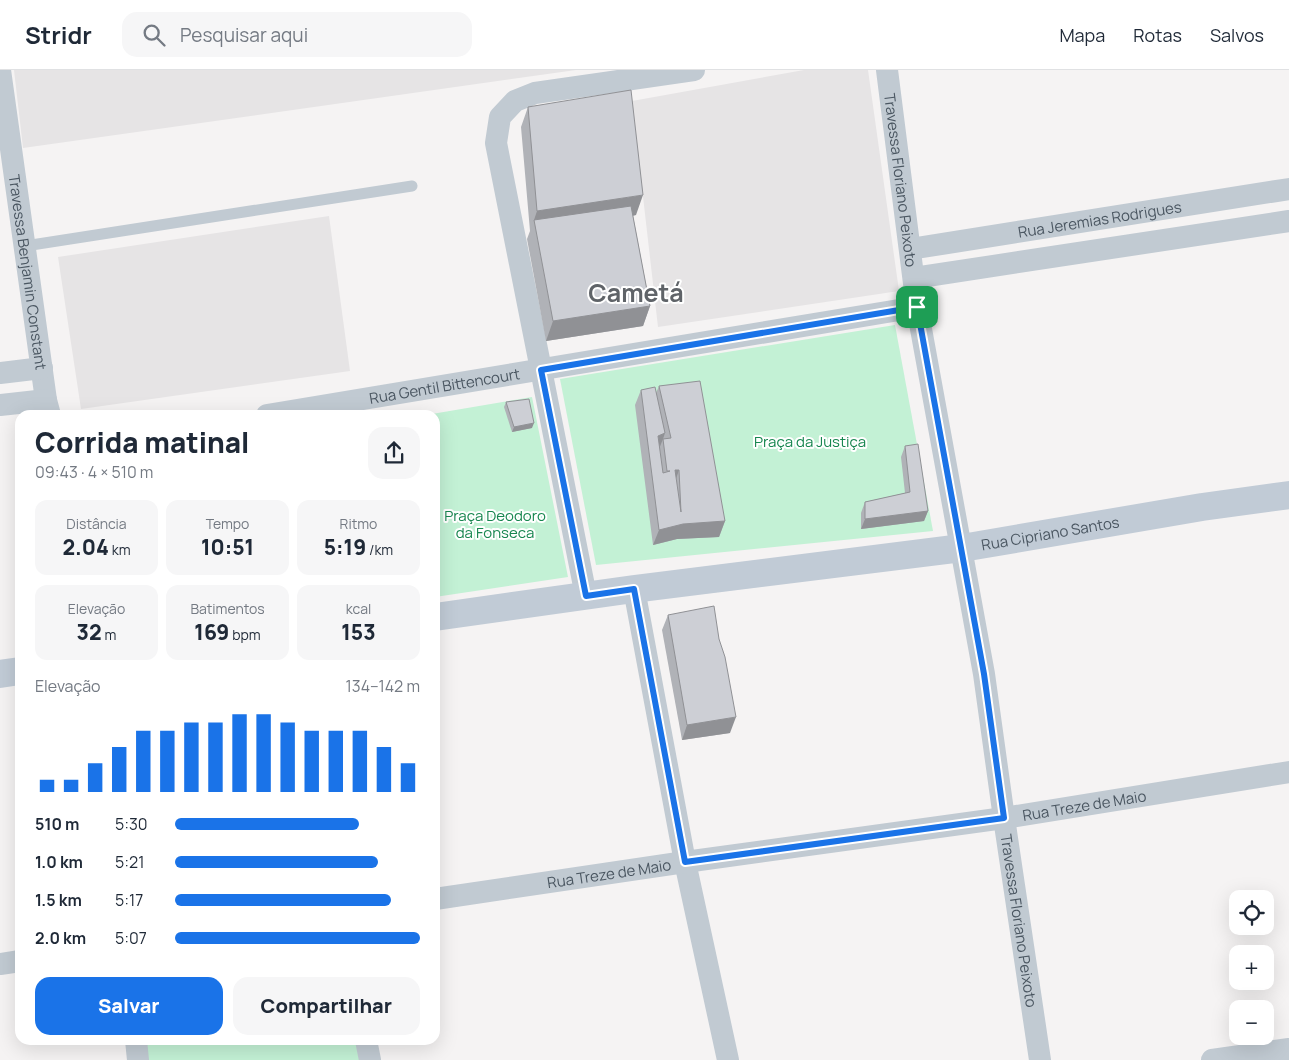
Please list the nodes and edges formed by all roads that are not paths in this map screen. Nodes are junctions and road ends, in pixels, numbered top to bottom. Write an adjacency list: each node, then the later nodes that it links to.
1 (0, 70): 7 (street, Travessa Benjamin Constant)
2 (694, 70): 12 (street)
3 (887, 70): 8 (street, Travessa Floriano Peixoto)
4 (412, 186): 7 (lane)
5 (1289, 189): 8 (street, Rua Jeremias Rodrigues)
6 (1289, 221): 9 (street, Rua Jeremias Rodrigues)
7 (25, 246): 11 (street, Travessa Benjamin Constant)
8 (910, 250): 9 (street, Travessa Floriano Peixoto)
9 (914, 278): 10 (street, Travessa Floriano Peixoto)
10 (917, 307): 12 (street, Rua Gentil Bittencourt); 18 (street, Travessa Floriano Peixoto)
11 (42, 368): 13 (street); 15 (street, Travessa Benjamin Constant)
12 (541, 370): 16 (street, Rua Gentil Bittencourt); 20 (street)
13 (0, 373)
14 (0, 405): 15 (street)
15 (48, 408)
16 (297, 410)
17 (1289, 495): 18 (main road, Rua Cipriano Santos)
18 (962, 548): 19 (main road, Rua Cipriano Santos); 25 (street, Travessa Floriano Peixoto)
19 (634, 589): 20 (main road, Rua Cipriano Santos); 26 (street)
20 (586, 596): 21 (main road, Rua Cipriano Santos)
21 (440, 616)
22 (15, 672): 23 (main road)
23 (0, 674)
24 (1289, 772): 25 (street, Rua Treze de Maio)
25 (1004, 818): 26 (street, Rua Treze de Maio); 36 (street, Travessa Floriano Peixoto)
26 (685, 862): 27 (street, Rua Treze de Maio); 35 (street)
27 (440, 898)
28 (15, 962): 29 (street)
29 (0, 964)
30 (136, 1045): 33 (street)
31 (367, 1045): 34 (street)
32 (1289, 1049): 37 (street)
33 (138, 1060)
34 (370, 1060)
35 (728, 1060)
36 (1040, 1060)
37 (1212, 1060)

